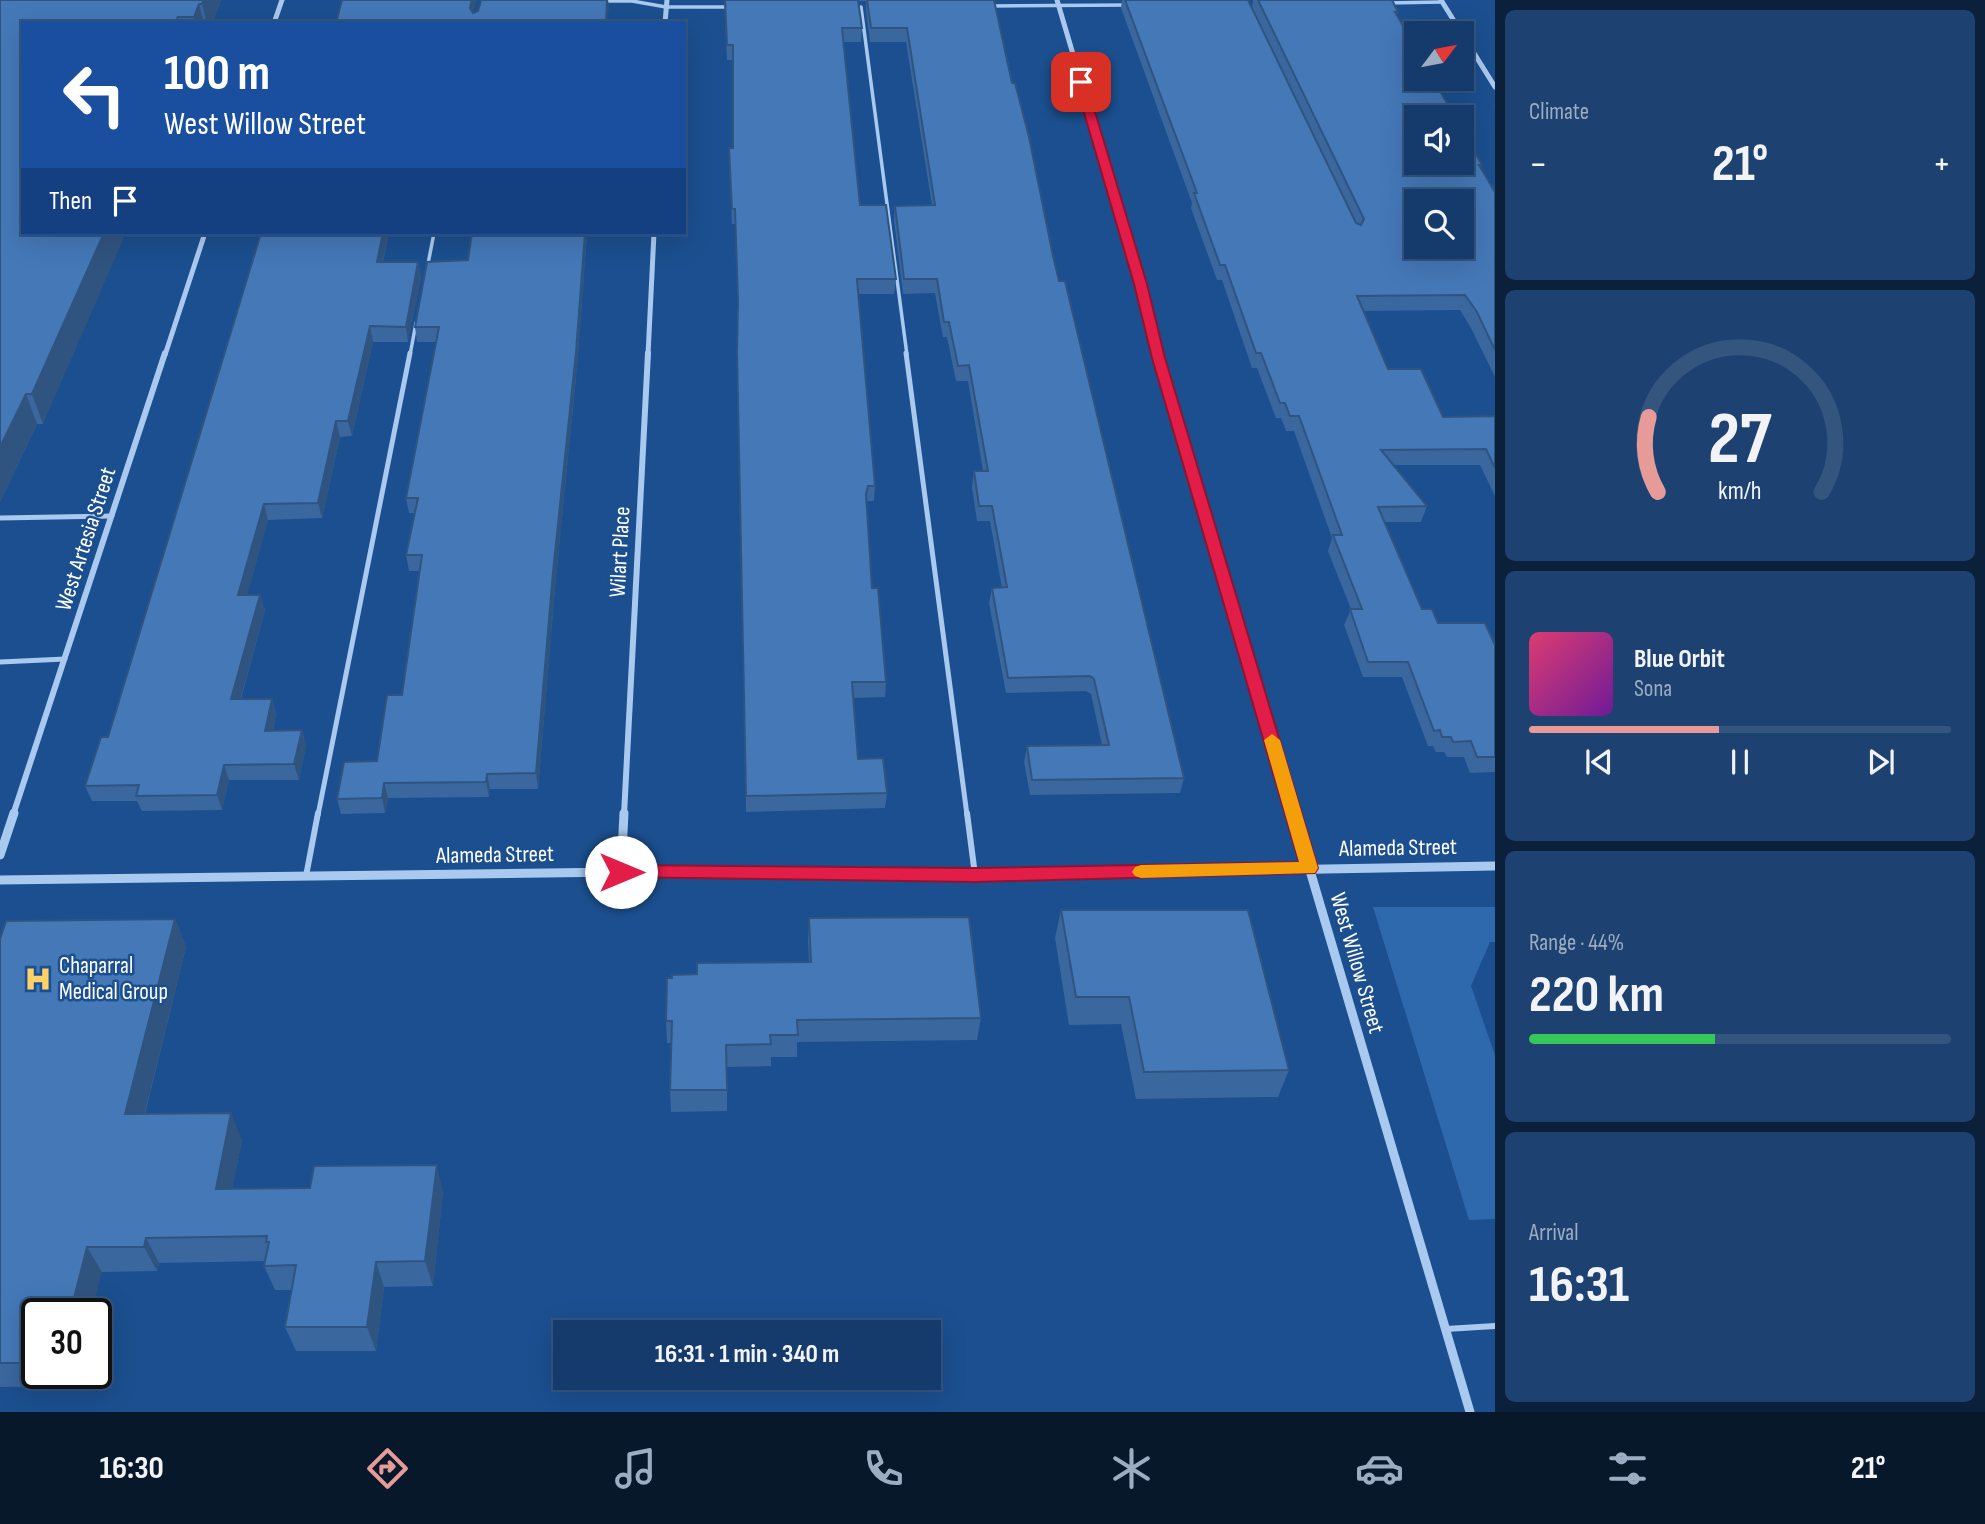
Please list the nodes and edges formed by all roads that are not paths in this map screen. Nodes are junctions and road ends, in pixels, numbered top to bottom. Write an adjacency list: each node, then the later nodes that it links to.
1 (282, 0): 12 (street)
2 (667, 0): 9 (street)
3 (1442, 1): 6 (lane); 14 (street)
4 (591, 2): 9 (lane)
5 (1058, 3): 7 (lane); 8 (lane); 26 (street, West Willow Street)
6 (1377, 3)
7 (1138, 5)
8 (979, 6)
9 (666, 7): 10 (lane); 13 (street)
10 (736, 7)
11 (861, 7): 28 (lane)
12 (275, 21)
13 (666, 21)
14 (1495, 87)
15 (204, 235): 20 (street, West Artesia Street)
16 (434, 235): 18 (lane)
17 (654, 235): 27 (street, Wilart Place)
18 (426, 274)
19 (418, 315): 29 (lane)
20 (112, 516): 21 (lane); 22 (street, West Artesia Street)
21 (0, 518)
22 (65, 659): 23 (lane); 24 (street, West Artesia Street)
23 (0, 662)
24 (0, 856)
25 (1495, 866): 26 (street, Alameda Street)
26 (1309, 868): 28 (street, Alameda Street); 32 (street, West Willow Street)
27 (621, 872): 28 (street, Alameda Street); 29 (street, Alameda Street)
28 (975, 875)
29 (306, 876): 30 (street, Alameda Street)
30 (0, 880)
31 (1495, 1326): 32 (lane)
32 (1446, 1329): 33 (street, West Willow Street)
33 (1470, 1412)

